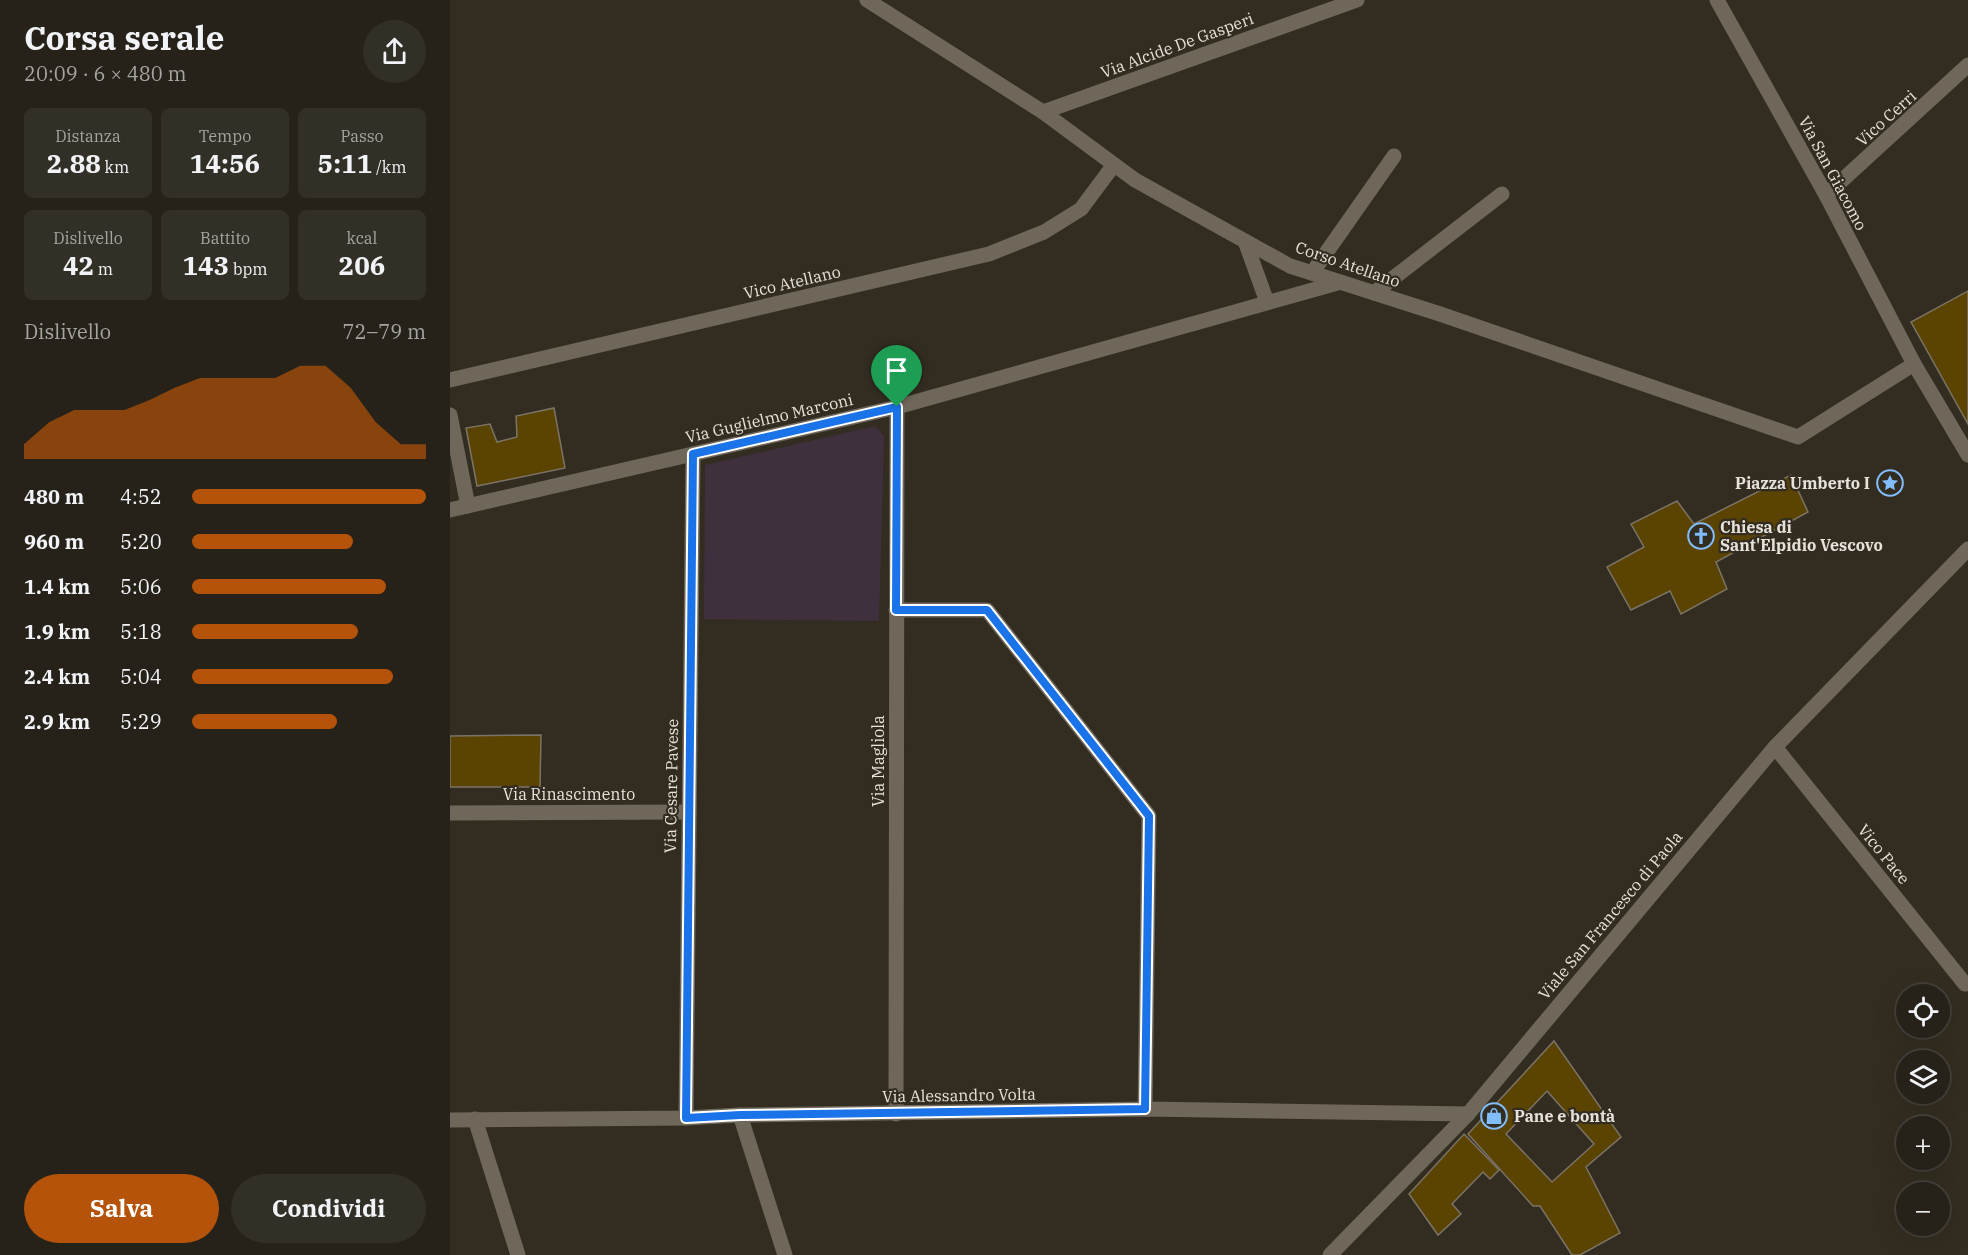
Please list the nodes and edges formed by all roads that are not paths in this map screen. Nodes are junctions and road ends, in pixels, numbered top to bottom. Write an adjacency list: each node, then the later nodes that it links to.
1 (867, 0): 5 (street, Corso Atellano)
2 (1357, 0): 5 (street, Via Alcide De Gasperi)
3 (1717, 0): 9 (street, Via San Giacomo)
4 (1968, 65): 9 (street, Vico Cerri)
5 (1043, 112): 7 (street, Corso Atellano)
6 (1394, 156): 11 (street)
7 (1113, 166): 10 (street, Corso Atellano); 16 (street, Vico Atellano)
8 (1503, 194): 13 (street)
9 (1826, 195): 15 (street, Via San Giacomo)
10 (1245, 241): 11 (street, Corso Atellano); 14 (street)
11 (1311, 273): 12 (street, Corso Atellano)
12 (1341, 282): 13 (street, Corso Atellano); 14 (street, Via Guglielmo Marconi)
13 (1374, 293): 15 (street, Corso Atellano)
14 (1267, 302): 17 (street, Via Guglielmo Marconi)
15 (1914, 364): 20 (street)
16 (450, 380)
17 (897, 407): 19 (street, Via Guglielmo Marconi); 24 (street, Via Magliola)
18 (450, 415): 21 (street)
19 (693, 454): 21 (street, Via Guglielmo Marconi); 26 (street, Via Cesare Pavese)
20 (1968, 456)
21 (468, 506): 22 (street, Via Guglielmo Marconi)
22 (450, 510)
23 (1968, 549): 25 (street, Viale San Francesco di Paola)
24 (896, 610): 29 (street); 30 (street, Via Magliola)
25 (1775, 747): 28 (street, Vico Pace); 31 (street, Viale San Francesco di Paola)
26 (689, 812): 27 (street, Via Rinascimento); 33 (street, Via Cesare Pavese)
27 (450, 813)
28 (1965, 984)
29 (1145, 1109): 30 (street, Via Alessandro Volta); 31 (street, Via Alessandro Volta)
30 (896, 1114): 32 (street, Via Alessandro Volta)
31 (1468, 1114): 38 (street, Viale San Francesco di Paola)
32 (740, 1115): 33 (street, Via Alessandro Volta); 37 (street)
33 (686, 1118): 34 (street, Via Alessandro Volta)
34 (475, 1119): 35 (street, Via Alessandro Volta); 36 (street)
35 (450, 1120)
36 (518, 1255)
37 (786, 1255)
38 (1330, 1255)

